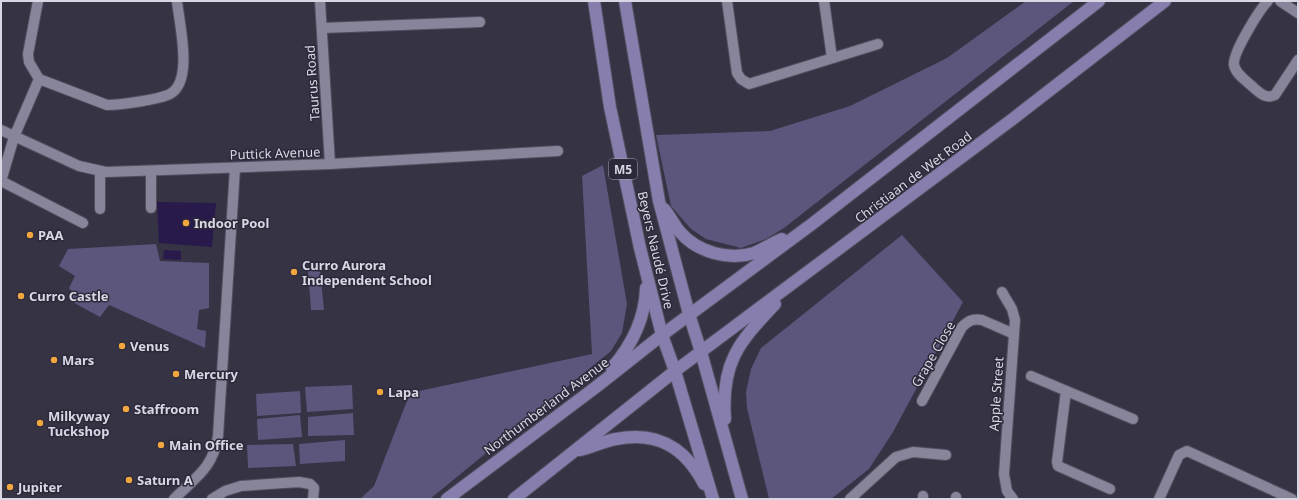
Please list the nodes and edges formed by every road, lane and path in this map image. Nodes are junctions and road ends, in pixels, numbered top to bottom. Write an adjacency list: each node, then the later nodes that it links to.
1 (38, 1): 18 (street)
2 (177, 1): 18 (street)
3 (320, 1): 14 (street, Taurus Road)
4 (594, 1): 32 (main road, Beyers Naudé Drive / M5)
5 (625, 1): 27 (main road, Beyers Naudé Drive / M5)
6 (727, 1): 16 (street)
7 (824, 1): 16 (street)
8 (1099, 1): 31 (main road, Christiaan de Wet Road)
9 (1165, 1): 33 (main road, Christiaan de Wet Road)
10 (1268, 1): 17 (street)
11 (1280, 1): 12 (street)
12 (1298, 13)
13 (480, 22): 14 (street)
14 (322, 28): 22 (street, Taurus Road)
15 (878, 44): 16 (street)
16 (832, 58)
17 (1298, 60)
18 (39, 79): 20 (street)
19 (1, 130): 20 (street, Puttick Avenue)
20 (14, 137): 24 (street, Puttick Avenue); 26 (street)
21 (558, 151): 22 (street, Puttick Avenue)
22 (330, 164): 23 (street, Puttick Avenue)
23 (235, 168): 25 (street, Puttick Avenue); 49 (street)
24 (100, 171): 25 (street, Puttick Avenue); 29 (street)
25 (151, 171): 28 (street)
26 (1, 181): 30 (street)
27 (659, 201): 31 (main road); 35 (main road, Beyers Naudé Drive / M5)
28 (151, 208)
29 (100, 209)
30 (83, 222)
31 (812, 224): 35 (main road, Christiaan de Wet Road)
32 (646, 272): 37 (main road, Beyers Naudé Drive / M5); 41 (main road)
33 (801, 278): 38 (main road, Christiaan de Wet Road); 45 (main road)
34 (1002, 292): 36 (street, Apple Street)
35 (689, 314): 37 (main road, Christiaan de Wet Road); 38 (main road, Beyers Naudé Drive / M5)
36 (1014, 334): 43 (street, Grape Close); 57 (street, Apple Street)
37 (662, 335): 39 (main road, Beyers Naudé Drive / M5); 41 (main road, Northumberland Avenue)
38 (701, 352): 39 (main road, Christiaan de Wet Road); 45 (main road, Beyers Naudé Drive / M5)
39 (675, 371): 46 (main road); 54 (main road, Beyers Naudé Drive / M5)
40 (1031, 376): 42 (street)
41 (596, 387): 52 (main road, Northumberland Avenue)
42 (1066, 391): 44 (street); 48 (street)
43 (922, 401)
44 (1134, 419)
45 (727, 446): 55 (main road, Beyers Naudé Drive / M5)
46 (574, 452): 53 (main road); 54 (main road)
47 (946, 455): 56 (street)
48 (1110, 489)
49 (174, 499)
50 (212, 499): 51 (street)
51 (313, 499)
52 (447, 499)
53 (514, 499)
54 (713, 499)
55 (742, 499)
56 (850, 499)
57 (1013, 499)
58 (1159, 499): 59 (street)
59 (1292, 499)

